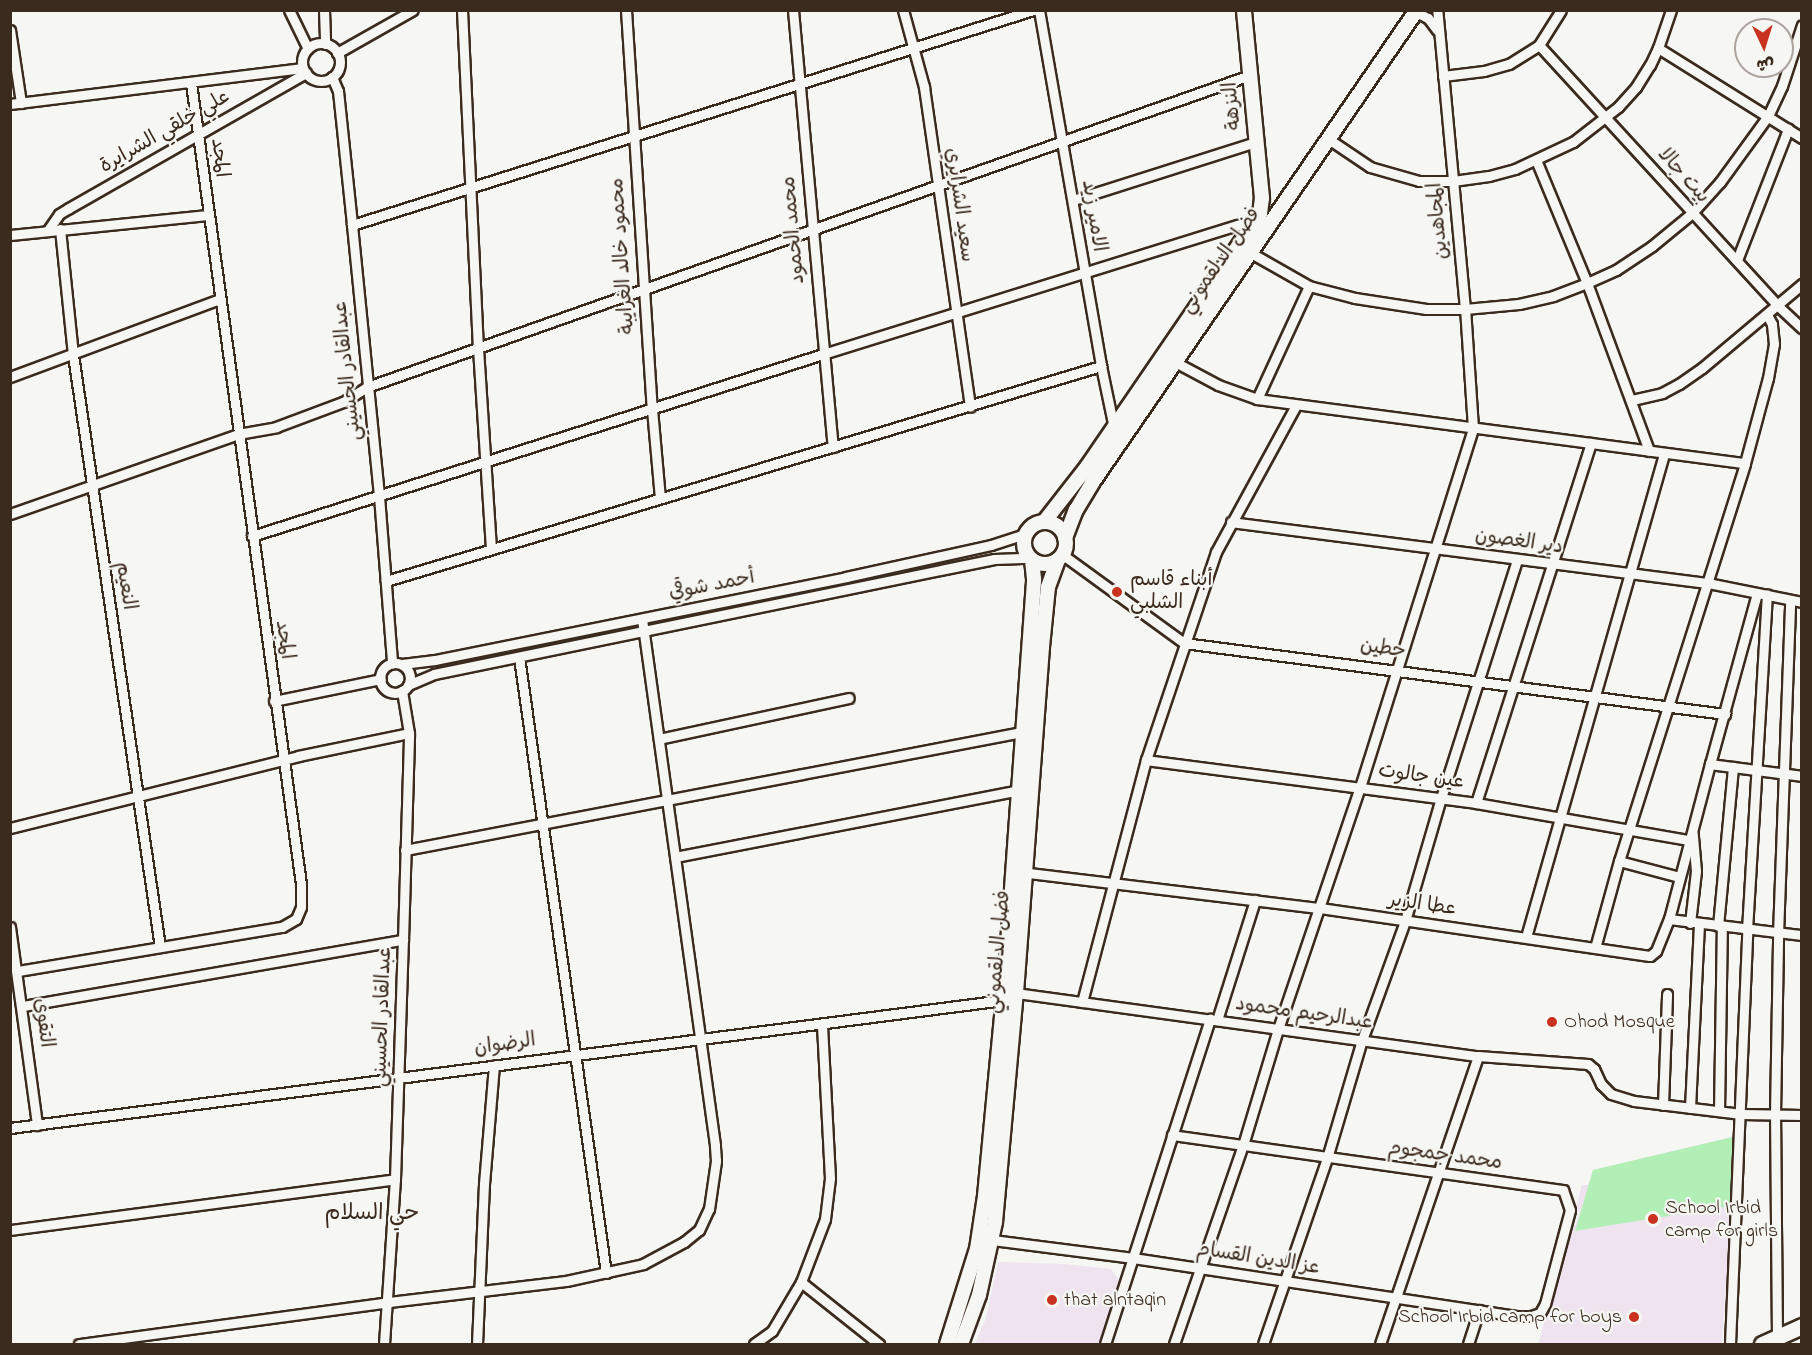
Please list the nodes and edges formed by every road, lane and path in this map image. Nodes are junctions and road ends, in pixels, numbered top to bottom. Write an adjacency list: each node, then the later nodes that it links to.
1 (289, 10): 22 (street)
2 (324, 10): 18 (street)
3 (413, 10): 23 (street)
4 (462, 10): 43 (street)
5 (626, 10): 35 (street, محمود خالد الغرايبة)
6 (793, 10): 29 (street, محمد الحمود)
7 (903, 10): 20 (street, سعيد الشرايري)
8 (1033, 10): 20 (street)
9 (1039, 10): 38 (street, الامير زيد)
10 (1244, 10): 25 (main road, النزهة)
11 (1437, 10): 17 (street, المجاهدين)
12 (1561, 10): 19 (street)
13 (1671, 10): 21 (street)
14 (1416, 11): 17 (street); 36 (main road, فضل الدلقموني)
15 (1802, 25): 31 (street)
16 (10, 30): 30 (street)
17 (1439, 33): 26 (street, المجاهدين)
18 (325, 44): 22 (street); 23 (street)
19 (1539, 45): 26 (street); 32 (street, بيت جالا)
20 (915, 48): 29 (street); 42 (street, سعيد الشرايري)
21 (1658, 48): 31 (street); 32 (street)
22 (308, 49): 24 (street)
23 (337, 53): 27 (street)
24 (304, 71): 27 (street); 28 (street); 34 (street, علي خلقي الشرايرة)
25 (1250, 75): 38 (street); 39 (main road, النزهة)
26 (1443, 76): 41 (street, المجاهدين)
27 (332, 77): 50 (street, عبدالقادر الحسيني)
28 (191, 83): 30 (street); 34 (street, المجد)
29 (799, 84): 35 (street); 53 (street, محمد الحمود)
30 (16, 103)
31 (1768, 116): 33 (street); 47 (street)
32 (1607, 119): 40 (street); 47 (street, بيت جالا)
33 (1788, 129): 37 (street); 56 (street)
34 (198, 133): 48 (street, المجد); 52 (street, علي خلقي الشرايرة)
35 (633, 137): 43 (street); 61 (street, محمود خالد الغرايبة)
36 (1327, 138): 41 (street); 46 (main road, فضل الدلقموني)
37 (1802, 138)
38 (1062, 142): 42 (street); 45 (street, الامير زيد)
39 (1256, 142): 44 (main road, النزهة); 45 (street)
40 (1536, 160): 41 (street); 58 (street)
41 (1454, 181): 64 (street, المجاهدين)
42 (939, 185): 53 (street); 65 (street, سعيد الشرايري)
43 (470, 189): 50 (street); 68 (street)
44 (1262, 198): 46 (main road); 49 (main road)
45 (1073, 200): 57 (street, الامير زيد)
46 (1286, 202): 55 (main road, فضل الدلقموني)
47 (1692, 213): 56 (street, بيت جالا); 58 (street)
48 (208, 215): 51 (street); 62 (street, المجد)
49 (1255, 223): 57 (street); 80 (main road)
50 (352, 225): 74 (street, عبدالقادر الحسيني)
51 (60, 229): 52 (street); 70 (street, النعيم)
52 (48, 230): 54 (street)
53 (812, 231): 61 (street); 69 (street, محمد الحمود)
54 (10, 235)
55 (1251, 253): 60 (street); 71 (main road, فضل الدلقموني)
56 (1737, 260): 63 (street, بيت جالا)
57 (1084, 274): 65 (street); 72 (street, الامير زيد)
58 (1587, 283): 64 (street); 76 (street)
59 (1802, 284): 63 (street)
60 (1309, 286): 64 (street); 75 (street)
61 (644, 290): 68 (street); 79 (street, محمود خالد الغرايبة)
62 (220, 299): 70 (street); 82 (street, المجد)
63 (1777, 305): 66 (street); 67 (street, بيت جالا)
64 (1465, 309): 81 (street, المجاهدين)
65 (956, 313): 69 (street); 78 (street, سعيد الشرايري)
66 (1767, 315): 76 (street); 88 (street)
67 (1802, 328)
68 (478, 348): 74 (street); 87 (street)
69 (823, 354): 79 (street); 84 (street, محمد الحمود)
70 (73, 355): 73 (street); 89 (street, النعيم)
71 (1175, 362): 75 (street); 97 (main road, فضل الدلقموني)
72 (1101, 366): 78 (street); 80 (street, الامير زيد)
73 (10, 377)
74 (367, 387): 82 (street); 90 (street, عبدالقادر الحسيني)
75 (1257, 399): 77 (street)
76 (1632, 400): 85 (street)
77 (1296, 405): 81 (street); 94 (street)
78 (970, 407): 84 (street)
79 (652, 409): 87 (street); 91 (street, محمود خالد الغرايبة)
80 (1114, 428): 93 (main road)
81 (1473, 428): 83 (street); 98 (street)
82 (238, 434): 89 (street); 96 (street, المجد)
83 (1592, 443): 85 (street); 103 (street)
84 (833, 447): 91 (street)
85 (1649, 451): 86 (street)
86 (1664, 454): 88 (street); 104 (street)
87 (485, 463): 90 (street); 99 (street)
88 (1745, 464): 106 (street)
89 (92, 487): 92 (street); 137 (street, النعيم)
90 (379, 496): 96 (street); 105 (street, عبدالقادر الحسيني)
91 (660, 498): 99 (street)
92 (10, 514)
93 (1044, 522): 95 (main road); 97 (main road)
94 (1232, 522): 98 (street, دير الغصون); 112 (street)
95 (1027, 533): 101 (main road); 110 (street, أحمد شوقي)
96 (252, 536): 122 (street, المجد)
97 (1065, 538): 100 (main road)
98 (1435, 548): 102 (street, دير الغصون); 115 (street)
99 (491, 549): 105 (street)
100 (1060, 557): 101 (main road); 112 (street, حطين); 150 (main road, فضل الدلقموني)
101 (1031, 559): 111 (street, أحمد شوقي); 125 (main road, فضل الدلقموني)
102 (1517, 560): 103 (street, دير الغصون); 117 (street)
103 (1554, 566): 104 (street, دير الغصون); 118 (street)
104 (1631, 574): 106 (street, دير الغصون); 120 (street)
105 (386, 581): 114 (street, عبدالقادر الحسيني)
106 (1708, 584): 107 (street, دير الغصون); 123 (street)
107 (1762, 594): 108 (street, دير الغصون); 124 (street); 132 (street)
108 (1790, 601): 109 (street, دير الغصون); 133 (street)
109 (1802, 602)
110 (642, 619): 111 (street); 114 (street, أحمد شوقي)
111 (644, 632): 113 (street, أحمد شوقي); 127 (street)
112 (1184, 643): 115 (street, حطين); 129 (street)
113 (519, 657): 119 (street, أحمد شوقي); 142 (street)
114 (397, 664): 116 (street); 119 (street)
115 (1396, 669): 117 (street, حطين); 135 (street)
116 (381, 679): 119 (street); 122 (street)
117 (1480, 680): 118 (street, حطين); 138 (street)
118 (1514, 685): 120 (street, حطين); 140 (street)
119 (405, 688): 126 (street, عبدالقادر الحسيني)
120 (1594, 696): 123 (street, حطين); 141 (street)
121 (849, 698): 127 (street)
122 (274, 701): 128 (street, المجد)
123 (1669, 706): 124 (street, حطين); 144 (street)
124 (1725, 714): 130 (street)
125 (1022, 732): 136 (main road, فضل الدلقموني); 139 (street)
126 (409, 733): 128 (street); 147 (street, عبدالقادر الحسيني)
127 (659, 739): 139 (street)
128 (282, 760): 137 (street); 165 (street, المجد)
129 (1146, 760): 135 (street, عين جالوت); 152 (street)
130 (1710, 764): 131 (street); 145 (street)
131 (1733, 767): 132 (street); 158 (street)
132 (1756, 770): 133 (street); 160 (street)
133 (1785, 774): 134 (street); 161 (street)
134 (1802, 776)
135 (1360, 787): 138 (street, عين جالوت); 154 (street)
136 (1019, 790): 148 (street); 150 (main road, فضل الدلقموني)
137 (139, 796): 143 (street); 165 (street, النعيم)
138 (1441, 798): 140 (street, عين جالوت); 156 (street)
139 (668, 800): 142 (street); 148 (street)
140 (1476, 803): 141 (street, عين جالوت)
141 (1561, 817): 144 (street, عين جالوت); 163 (street)
142 (543, 824): 147 (street); 177 (street)
143 (10, 828)
144 (1631, 829): 146 (street, عين جالوت); 149 (street)
145 (1692, 829): 146 (street); 157 (street)
146 (1689, 840): 151 (street)
147 (405, 850): 164 (street, عبدالقادر الحسيني)
148 (675, 857): 175 (street)
149 (1619, 861): 151 (street); 166 (street)
150 (1019, 872): 152 (street, عطا الزير); 169 (main road, فضل الدلقموني)
151 (1679, 877): 155 (street)
152 (1113, 881): 153 (street, عطا الزير); 170 (street)
153 (1255, 900): 154 (street, عطا الزير); 172 (street)
154 (1320, 908): 156 (street, عطا الزير); 174 (street)
155 (1669, 919): 157 (street); 166 (street, عطا الزير)
156 (1405, 921): 163 (street, عطا الزير); 176 (street)
157 (1695, 923): 158 (street); 182 (street)
158 (1720, 926): 160 (street); 183 (street)
159 (10, 927): 167 (street, التقوى)
160 (1747, 930): 161 (street); 184 (street)
161 (1778, 934): 162 (street); 185 (street)
162 (1802, 935)
163 (1526, 937): 166 (street, عطا الزير)
164 (403, 940): 171 (street); 180 (street, عبدالقادر الحسيني)
165 (160, 947): 167 (street, المجد)
166 (1595, 948)
167 (18, 970): 171 (street, التقوى)
168 (1667, 994): 181 (street)
169 (1010, 996): 170 (street, عبدالرحيم محمود); 173 (street, الرضوان); 195 (main road, فضل الدلقموني); 213 (main road, فضل الدلقموني)
170 (1082, 1002): 172 (street, عبدالرحيم محمود)
171 (22, 1006): 187 (street, التقوى)
172 (1214, 1019): 174 (street, عبدالرحيم محمود); 189 (street)
173 (822, 1024): 175 (street, الرضوان); 199 (street)
174 (1278, 1029): 176 (street, عبدالرحيم محمود); 190 (street)
175 (699, 1038): 177 (street, الرضوان); 198 (street)
176 (1362, 1040): 178 (street, عبدالرحيم محمود); 191 (street)
177 (575, 1054): 179 (street, الرضوان); 198 (street)
178 (1478, 1056): 181 (street, عبدالرحيم محمود); 192 (street)
179 (494, 1065): 180 (street, الرضوان); 201 (street)
180 (399, 1078): 187 (street, الرضوان); 193 (street, عبدالقادر الحسيني)
181 (1663, 1105): 182 (street)
182 (1690, 1108): 183 (street)
183 (1719, 1112): 184 (street)
184 (1741, 1114): 185 (street); 220 (street)
185 (1774, 1114): 186 (street); 207 (street)
186 (1802, 1115)
187 (37, 1125): 188 (street, الرضوان)
188 (10, 1128)
189 (1172, 1135): 190 (street, محمد جمجوم); 196 (street)
190 (1243, 1145): 191 (street, محمد جمجوم); 197 (street)
191 (1327, 1158): 192 (street, محمد جمجوم); 200 (street)
192 (1437, 1173): 202 (street); 205 (street, محمد جمجوم)
193 (395, 1179): 194 (street); 203 (street, عبدالقادر الحسيني)
194 (10, 1230)
195 (993, 1240): 196 (street, عز الدين القسام); 214 (main road, فضل الدلقموني)
196 (1132, 1258): 197 (street, عز الدين القسام); 215 (street)
197 (1201, 1269): 200 (street, عز الدين القسام); 216 (street)
198 (606, 1273): 201 (street)
199 (801, 1282): 211 (street); 212 (street)
200 (1287, 1282): 202 (street, عز الدين القسام); 217 (street)
201 (478, 1292): 203 (street); 210 (street)
202 (1394, 1298): 204 (street, عز الدين القسام); 218 (street)
203 (388, 1302): 208 (street); 209 (street, عبدالقادر الحسيني)
204 (1479, 1310): 205 (street, عز الدين القسام); 219 (street)
205 (1518, 1316)
206 (1802, 1326): 207 (main road)
207 (1777, 1338): 221 (main road)
208 (79, 1344)
209 (384, 1344)
210 (477, 1344)
211 (753, 1344)
212 (879, 1344)
213 (947, 1344)
214 (961, 1344)
215 (1105, 1344)
216 (1174, 1344)
217 (1263, 1344)
218 (1380, 1344)
219 (1468, 1344)
220 (1730, 1344)
221 (1762, 1344)

